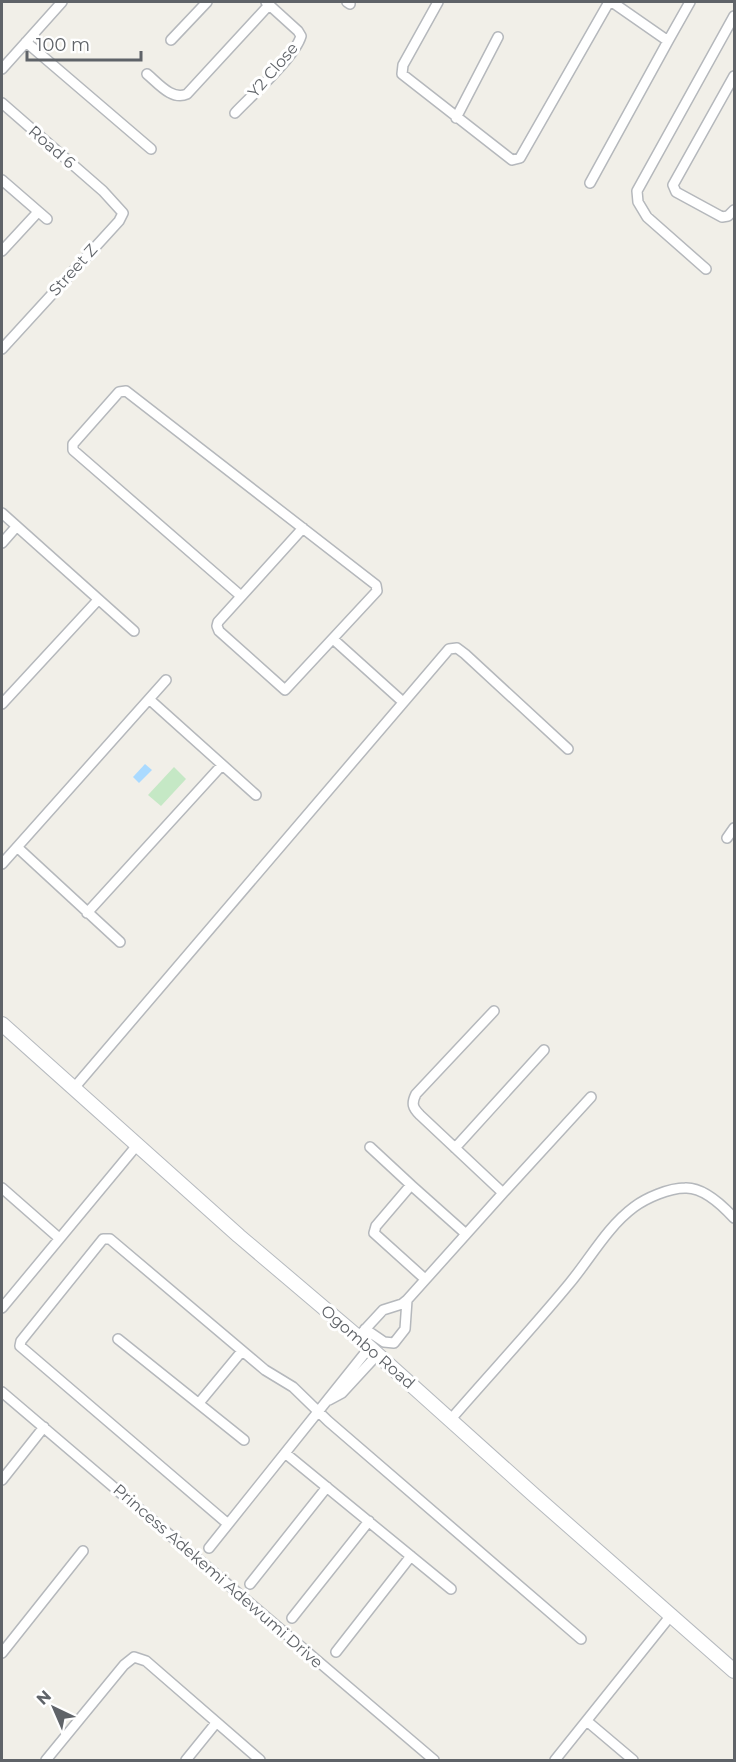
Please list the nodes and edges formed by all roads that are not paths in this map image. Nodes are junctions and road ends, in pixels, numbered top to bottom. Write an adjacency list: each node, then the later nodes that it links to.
1 (62, 2): 11 (street)
2 (207, 2): 9 (street)
3 (438, 2): 17 (street)
4 (610, 2): 10 (street); 17 (street)
5 (690, 2): 10 (street)
6 (268, 3): 13 (street); 16 (street, Y2 Close)
7 (735, 16): 26 (street)
8 (498, 36): 17 (street)
9 (171, 40)
10 (668, 41): 20 (street)
11 (26, 42): 12 (street); 18 (street)
12 (2, 69)
13 (147, 74)
14 (735, 76): 22 (street)
15 (2, 103): 21 (street, Road 6)
16 (235, 113)
17 (456, 118)
18 (151, 149)
19 (2, 180): 23 (street)
20 (590, 183)
21 (103, 191): 27 (street, Street Z)
22 (735, 210)
23 (38, 212): 24 (street); 25 (street)
24 (46, 219)
25 (2, 251)
26 (706, 269)
27 (2, 349)
28 (2, 513): 29 (street)
29 (16, 527): 31 (street); 33 (street)
30 (303, 528): 32 (street); 32 (street); 35 (street)
31 (2, 543)
32 (241, 596): 35 (street)
33 (98, 600): 34 (street); 39 (street)
34 (134, 631)
35 (333, 639): 38 (street)
36 (166, 680): 37 (street)
37 (149, 699): 41 (street); 45 (street)
38 (403, 702): 40 (street); 52 (street)
39 (2, 704)
40 (568, 749)
41 (222, 765): 42 (street); 47 (street)
42 (256, 795)
43 (735, 828): 44 (street)
44 (727, 838)
45 (17, 847): 46 (street); 47 (street)
46 (2, 864)
47 (87, 913): 48 (street)
48 (120, 942)
49 (494, 1011): 56 (street)
50 (2, 1024): 52 (main road, Ogombo Road)
51 (544, 1050): 56 (street)
52 (74, 1088): 54 (main road, Ogombo Road)
53 (591, 1097): 59 (street)
54 (138, 1144): 62 (street); 66 (main road, Ogombo Road)
55 (370, 1147): 57 (street)
56 (455, 1148): 59 (street)
57 (411, 1185): 61 (street); 63 (street)
58 (2, 1188): 62 (street)
59 (503, 1193): 61 (street)
60 (735, 1218): 73 (street)
61 (466, 1234): 63 (street)
62 (59, 1238): 65 (street)
63 (425, 1280): 64 (street)
64 (407, 1300): 66 (street); 66 (street)
65 (2, 1308)
66 (362, 1333): 69 (main road, Ogombo Road)
67 (118, 1339): 71 (street)
68 (242, 1351): 71 (street); 72 (street); 80 (street)
69 (373, 1352): 72 (street); 73 (main road, Ogombo Road)
70 (2, 1392): 74 (street, Princess Adekemi Adewumi Drive)
71 (199, 1402): 75 (street)
72 (320, 1412): 76 (street); 88 (street)
73 (451, 1419): 86 (main road, Ogombo Road)
74 (44, 1427): 77 (street); 97 (street, Princess Adekemi Adewumi Drive)
75 (244, 1440)
76 (285, 1453): 78 (street); 80 (street)
77 (2, 1480)
78 (327, 1487): 79 (street); 84 (street)
79 (369, 1521): 83 (street); 87 (street)
80 (228, 1524): 81 (street)
81 (209, 1548)
82 (83, 1551): 89 (street)
83 (411, 1556): 85 (street); 90 (street)
84 (250, 1584)
85 (451, 1588)
86 (672, 1614): 91 (main road, Ogombo Road); 92 (street)
87 (292, 1618)
88 (581, 1639)
89 (2, 1653)
90 (336, 1653)
91 (735, 1671)
92 (588, 1722): 98 (street); 99 (street)
93 (216, 1723): 94 (street); 95 (street); 96 (street)
94 (46, 1761)
95 (186, 1761)
96 (261, 1761)
97 (434, 1761)
98 (555, 1761)
99 (633, 1761)

